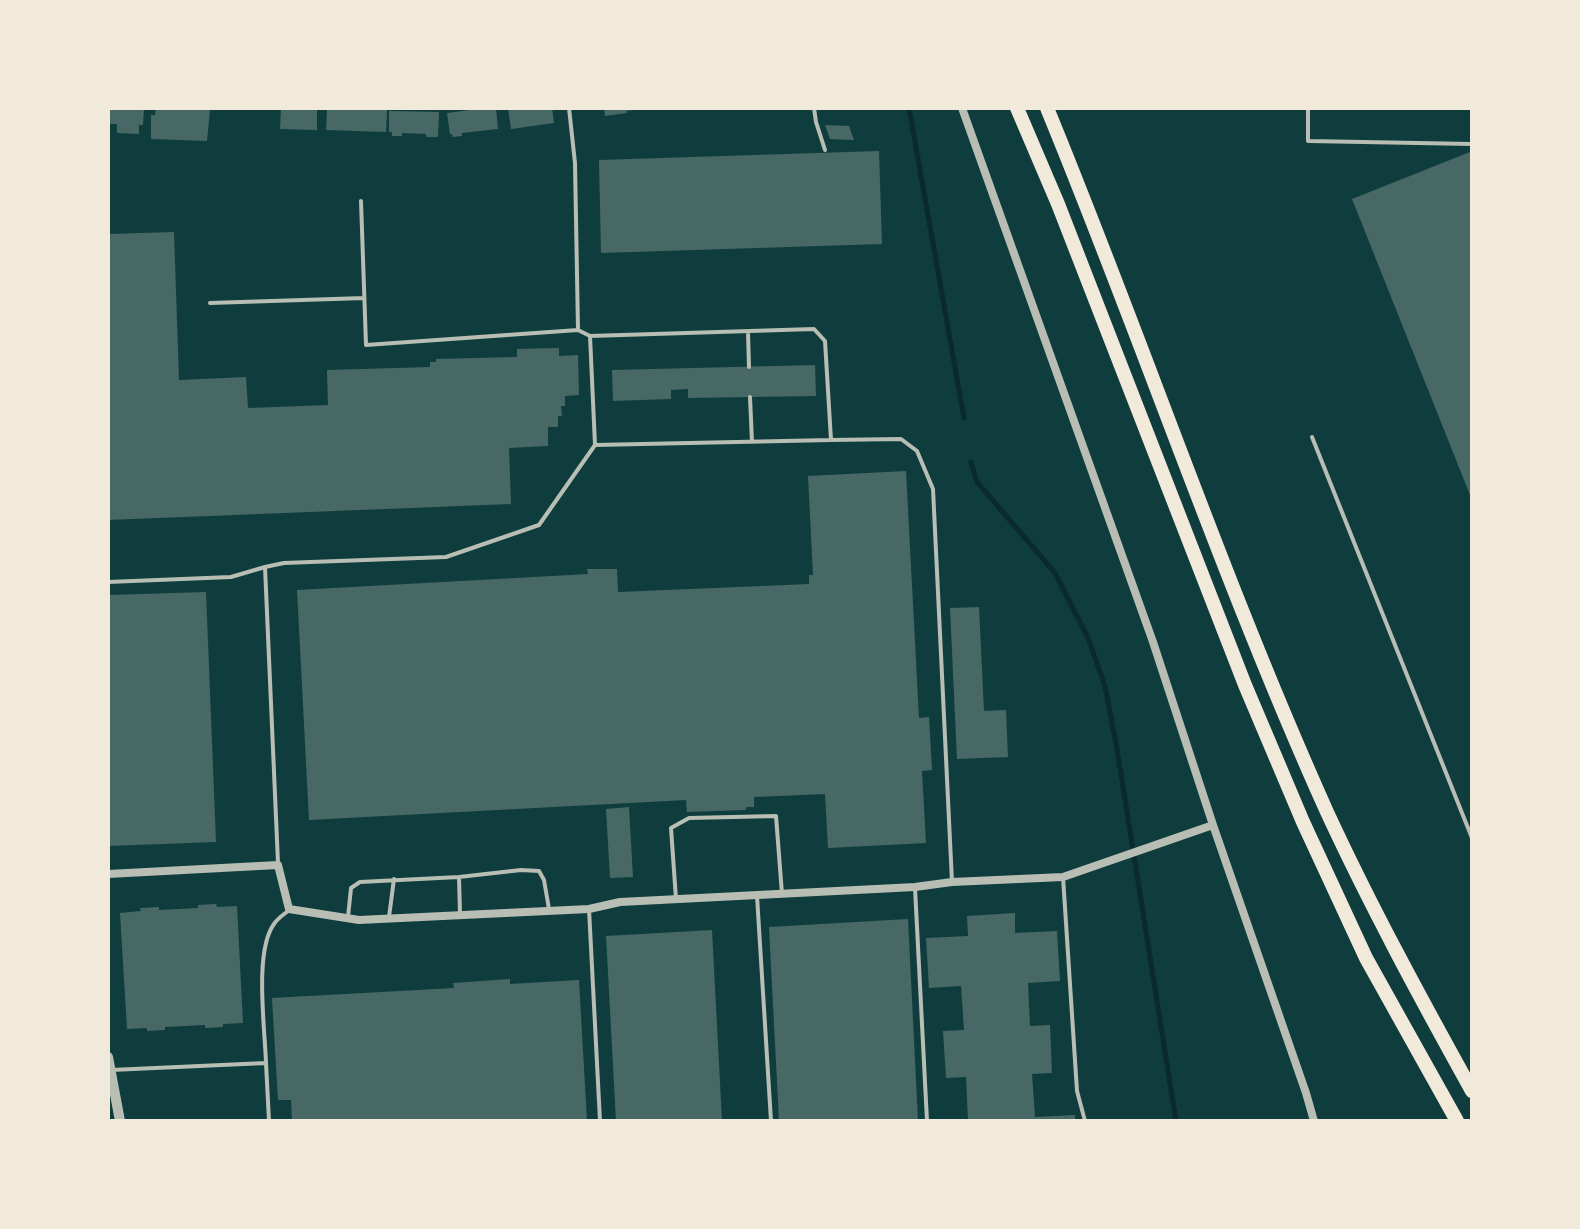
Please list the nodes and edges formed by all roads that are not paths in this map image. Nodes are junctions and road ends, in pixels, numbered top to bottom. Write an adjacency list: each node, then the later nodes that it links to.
1 (569, 108): 12 (lane)
2 (814, 108): 8 (lane)
3 (962, 108): 23 (street)
4 (1017, 108): 52 (highway)
5 (1047, 108): 44 (highway)
6 (1308, 108): 7 (lane)
7 (1472, 144)
8 (825, 150)
9 (361, 201): 10 (lane)
10 (364, 298): 11 (lane); 12 (lane)
11 (210, 303)
12 (578, 330): 14 (lane)
13 (748, 332): 14 (lane); 15 (lane); 18 (lane)
14 (590, 336): 20 (lane)
15 (749, 367)
16 (750, 397): 19 (lane)
17 (1312, 437): 24 (lane)
18 (831, 440): 19 (lane); 30 (lane)
19 (752, 442): 20 (lane)
20 (595, 445): 21 (lane)
21 (265, 567): 22 (lane); 25 (lane)
22 (108, 582)
23 (1213, 825): 28 (street); 51 (street)
24 (1472, 838)
25 (278, 865): 26 (street); 35 (street)
26 (108, 874)
27 (459, 877): 29 (lane); 37 (lane); 38 (lane)
28 (1063, 877): 30 (street); 50 (lane)
29 (394, 879): 39 (lane); 40 (lane)
30 (952, 882): 31 (street)
31 (915, 887): 32 (street); 49 (lane)
32 (782, 894): 33 (street); 34 (lane)
33 (757, 896): 34 (street); 48 (lane)
34 (676, 899): 36 (street)
35 (289, 909): 40 (street); 42 (lane)
36 (589, 909): 37 (street); 47 (lane)
37 (549, 911): 38 (street)
38 (460, 915): 39 (street)
39 (389, 918): 40 (street)
40 (348, 919)
41 (108, 1057): 43 (street)
42 (266, 1063): 43 (lane); 46 (lane)
43 (111, 1071): 45 (street)
44 (1472, 1091)
45 (120, 1121)
46 (269, 1121)
47 (600, 1121)
48 (771, 1121)
49 (927, 1121)
50 (1085, 1121)
51 (1314, 1121)
52 (1457, 1121)

